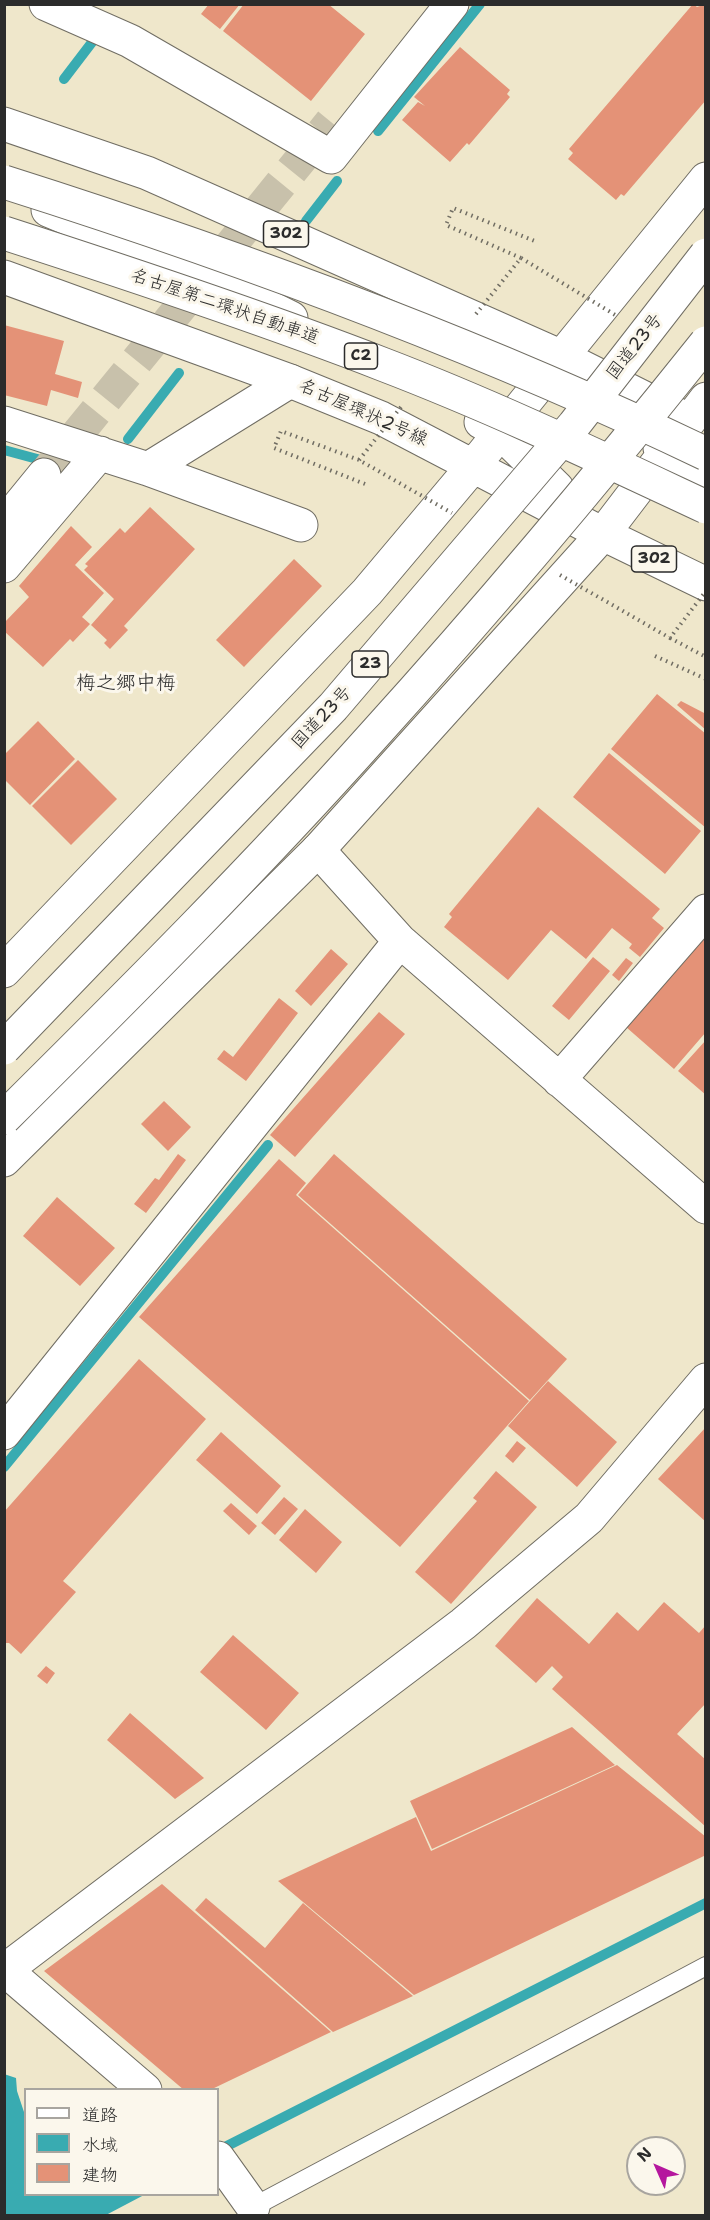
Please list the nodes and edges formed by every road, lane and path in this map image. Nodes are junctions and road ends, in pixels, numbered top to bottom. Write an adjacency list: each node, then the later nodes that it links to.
1 (46, 4): 3 (main road)
2 (426, 4): 4 (main road)
3 (452, 4)
4 (331, 122)
5 (4, 124): 15 (main road, 302)
6 (705, 179): 15 (main road)
7 (4, 182): 22 (main road, bridge)
8 (4, 191): 19 (main road)
9 (4, 233): 29 (main road, 名古屋第二環状自動車道 / C2, bridge)
10 (537, 242): 12 (path)
11 (705, 255): 43 (main road, 国道23号 / 23, bridge)
12 (521, 258)
13 (4, 277): 16 (main road, 名古屋環状2号線 / 302)
14 (705, 343): 45 (main road, bridge)
15 (562, 357): 17 (main road, 302); 19 (main road); 21 (main road)
16 (290, 381): 24 (main road, 名古屋環状2号線 / 302); 25 (main road)
17 (700, 416): 21 (main road)
18 (4, 423): 20 (main road)
19 (500, 432): 24 (main road); 32 (main road)
20 (100, 453): 25 (main road); 33 (main road)
21 (665, 453): 26 (main road); 32 (main road)
22 (705, 454)
23 (359, 460): 28 (path)
24 (474, 465): 32 (main road, 名古屋環状2号線 / 302); 42 (main road)
25 (148, 469): 31 (main road)
26 (705, 472)
27 (44, 475): 30 (main road)
28 (365, 484)
29 (705, 507)
30 (4, 524)
31 (301, 525)
32 (603, 534): 34 (main road, 名古屋環状2号線 / 302); 39 (main road)
33 (4, 566)
34 (705, 584)
35 (670, 638): 37 (path)
36 (655, 656): 38 (path)
37 (705, 657)
38 (705, 679)
39 (318, 850): 41 (main road); 46 (main road)
40 (705, 911): 44 (main road)
41 (400, 941): 44 (main road); 49 (main road)
42 (4, 971)
43 (4, 1048)
44 (559, 1080): 47 (main road)
45 (4, 1118)
46 (4, 1160)
47 (705, 1207)
48 (705, 1380): 51 (main road)
49 (4, 1432)
50 (705, 1966): 54 (lane)
51 (5, 1970): 52 (main road)
52 (143, 2088)
53 (222, 2164): 54 (main road)
54 (253, 2206)

